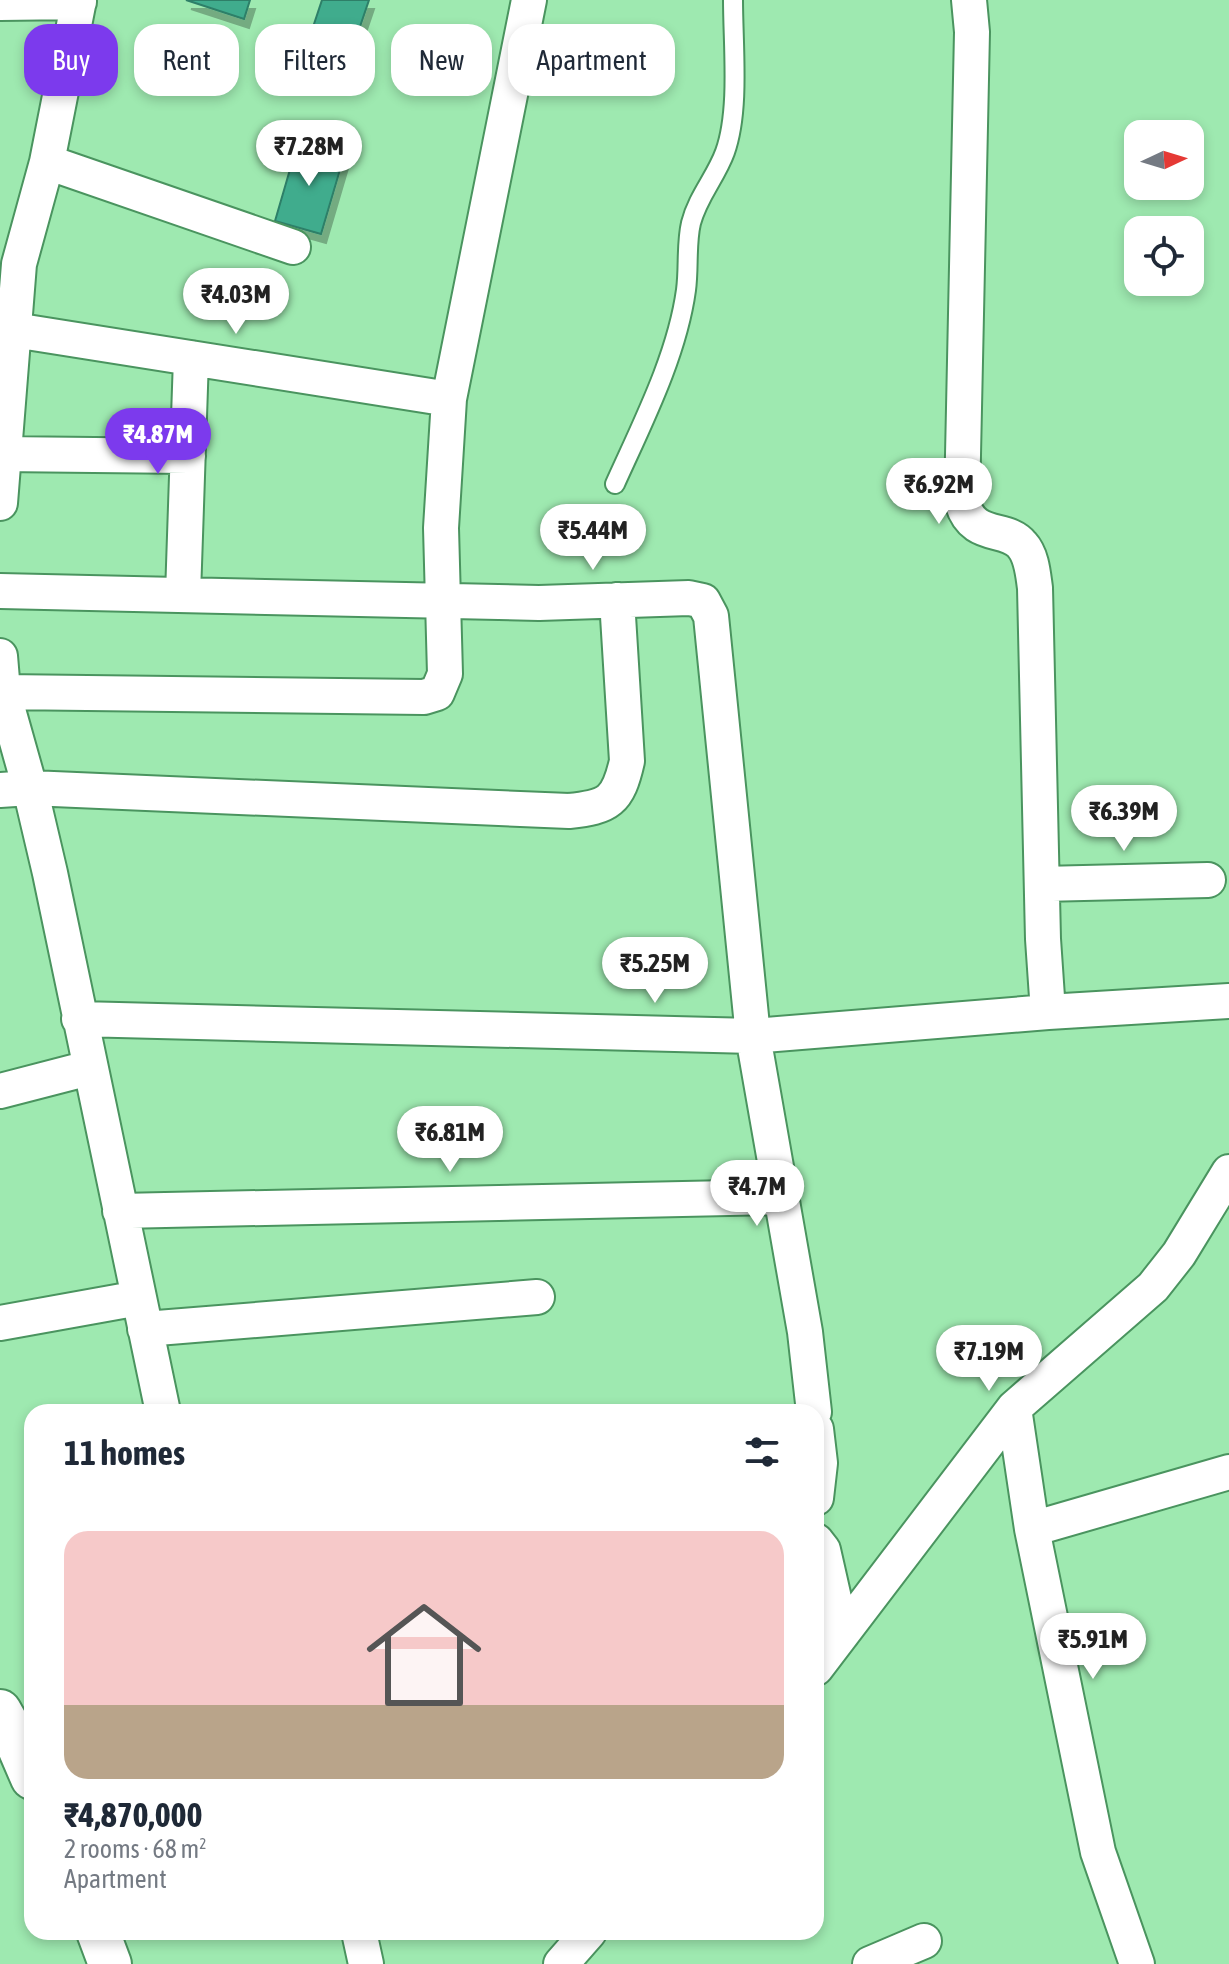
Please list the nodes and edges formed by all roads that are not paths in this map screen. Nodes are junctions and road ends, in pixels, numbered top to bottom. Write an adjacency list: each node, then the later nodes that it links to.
1 (529, 0): 11 (street)
2 (733, 0): 14 (lane)
3 (969, 0): 24 (street)
4 (79, 1): 5 (street); 6 (street)
5 (0, 3)
6 (47, 162): 7 (street); 8 (street)
7 (293, 247)
8 (10, 264): 9 (street)
9 (14, 330): 10 (street); 12 (street)
10 (191, 358): 11 (street); 13 (street)
11 (449, 399): 19 (street)
12 (2, 454): 13 (street); 15 (street)
13 (188, 456): 17 (street)
14 (615, 484)
15 (0, 503)
16 (0, 591): 17 (street)
17 (183, 595): 19 (street)
18 (617, 600): 19 (street); 22 (street); 28 (street)
19 (445, 601): 21 (street)
20 (0, 656): 21 (street)
21 (3, 692): 22 (street)
22 (15, 789): 27 (street)
23 (1208, 880): 24 (street)
24 (1042, 884): 26 (street)
25 (1229, 1001): 26 (street)
26 (1048, 1012): 28 (street)
27 (79, 1019): 28 (street); 29 (street)
28 (753, 1036): 32 (street)
29 (89, 1068): 30 (street); 33 (street)
30 (0, 1091)
31 (1229, 1172): 39 (street)
32 (781, 1197): 33 (street); 38 (street)
33 (120, 1211): 35 (street)
34 (537, 1297): 35 (street)
35 (142, 1313): 36 (street); 37 (street)
36 (0, 1323)
37 (161, 1404)
38 (813, 1404)
39 (1014, 1408): 41 (street); 43 (street)
40 (1229, 1472): 41 (street)
41 (1032, 1529): 55 (street)
42 (824, 1554): 43 (street)
43 (842, 1634): 44 (street)
44 (824, 1658)
45 (15, 1724): 46 (street)
46 (24, 1753)
47 (101, 1940): 51 (street)
48 (361, 1940): 52 (street)
49 (582, 1940): 53 (street)
50 (924, 1941): 54 (street)
51 (110, 1964)
52 (366, 1964)
53 (561, 1964)
54 (870, 1964)
55 (1137, 1964)

